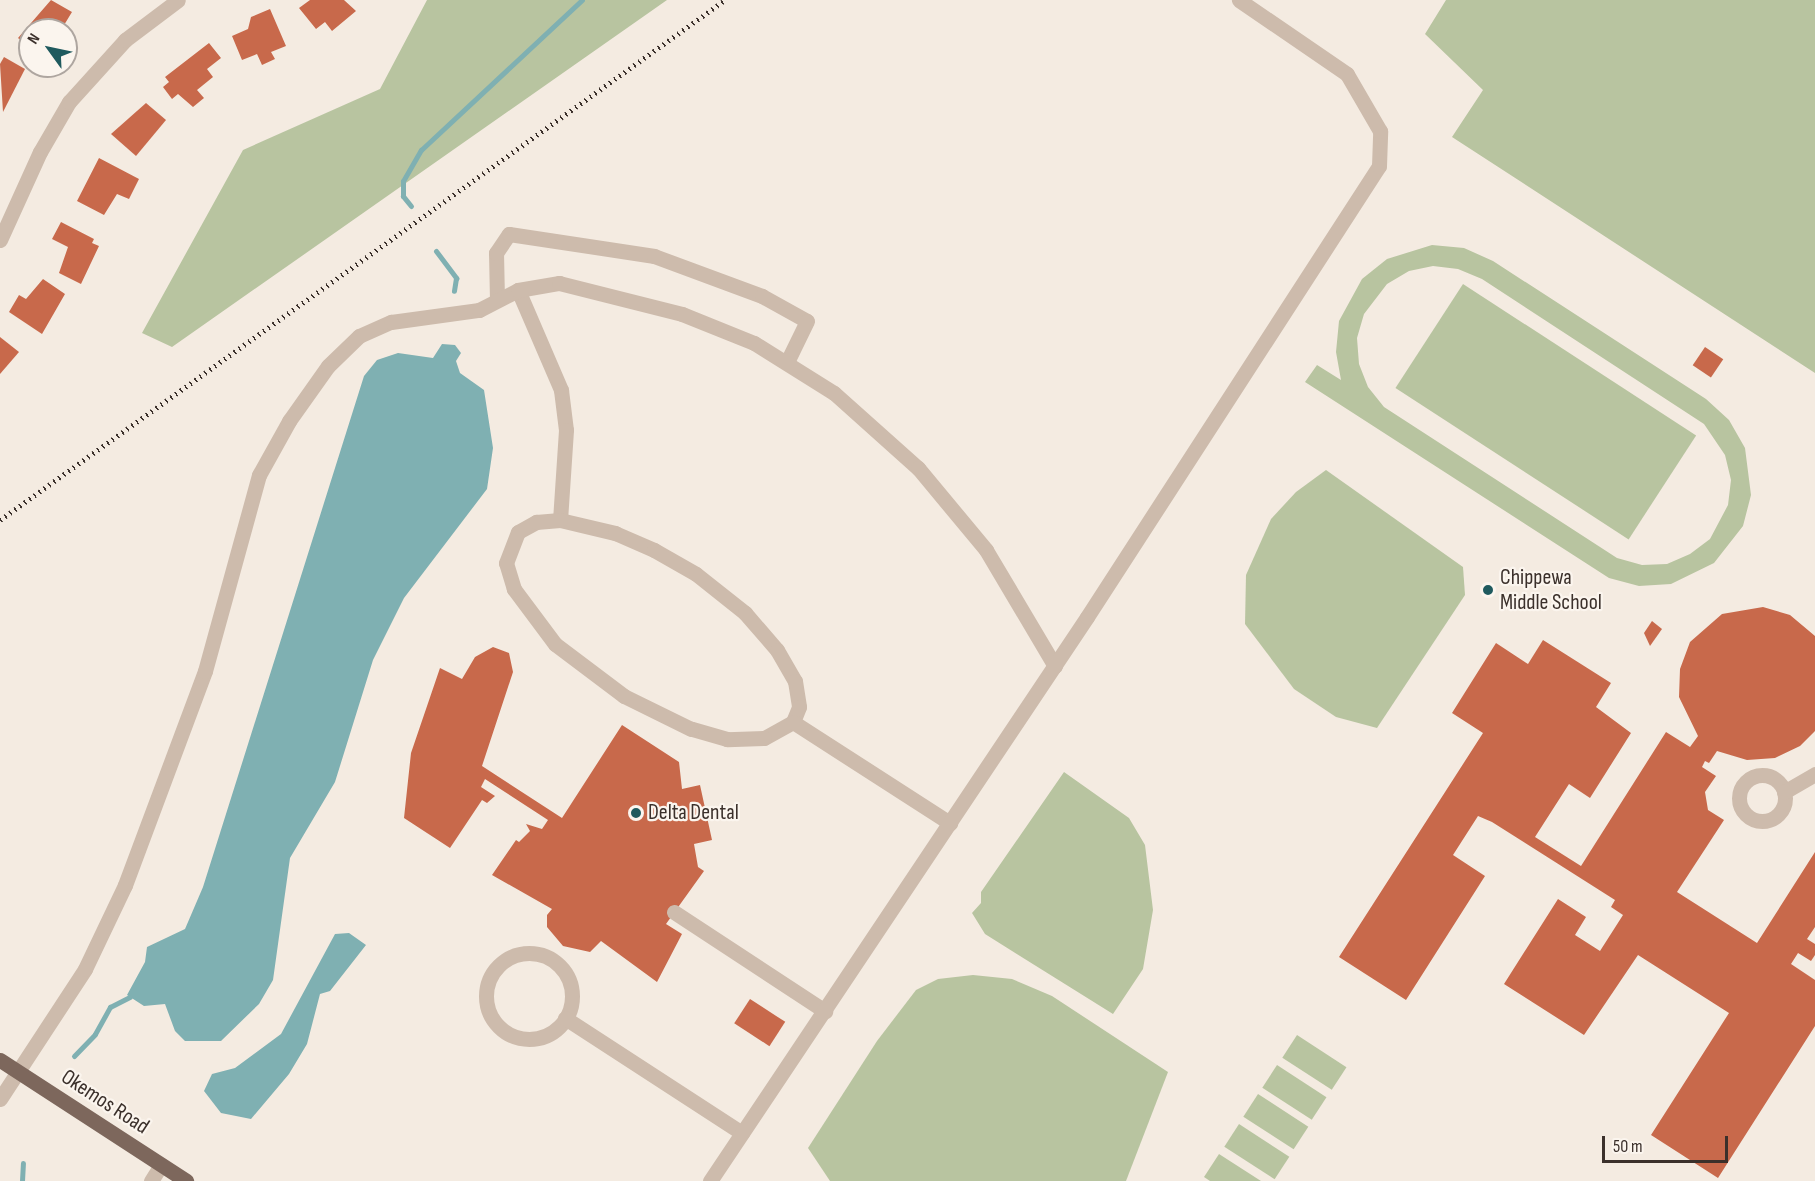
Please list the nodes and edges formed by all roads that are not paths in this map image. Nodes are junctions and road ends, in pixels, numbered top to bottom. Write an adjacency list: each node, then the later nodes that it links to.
1 (178, 0): 3 (street)
2 (1239, 0): 8 (street)
3 (0, 240)
4 (518, 290): 5 (street); 6 (street); 7 (street)
5 (497, 300): 6 (street); 17 (street)
6 (787, 362): 8 (street)
7 (560, 520): 9 (street); 9 (street)
8 (1054, 666): 12 (street)
9 (793, 722): 12 (street)
10 (1815, 774): 11 (street)
11 (1784, 792)
12 (950, 823): 14 (street)
13 (674, 912): 14 (street)
14 (825, 1011): 19 (street)
15 (565, 1018): 15 (street); 19 (street)
16 (0, 1060): 17 (main road, Okemos Road)
17 (17, 1071): 18 (street); 20 (main road, Okemos Road)
18 (0, 1099)
19 (742, 1133): 23 (street)
20 (161, 1165): 21 (street); 22 (main road, Okemos Road)
21 (151, 1181)
22 (186, 1181)
23 (710, 1181)

